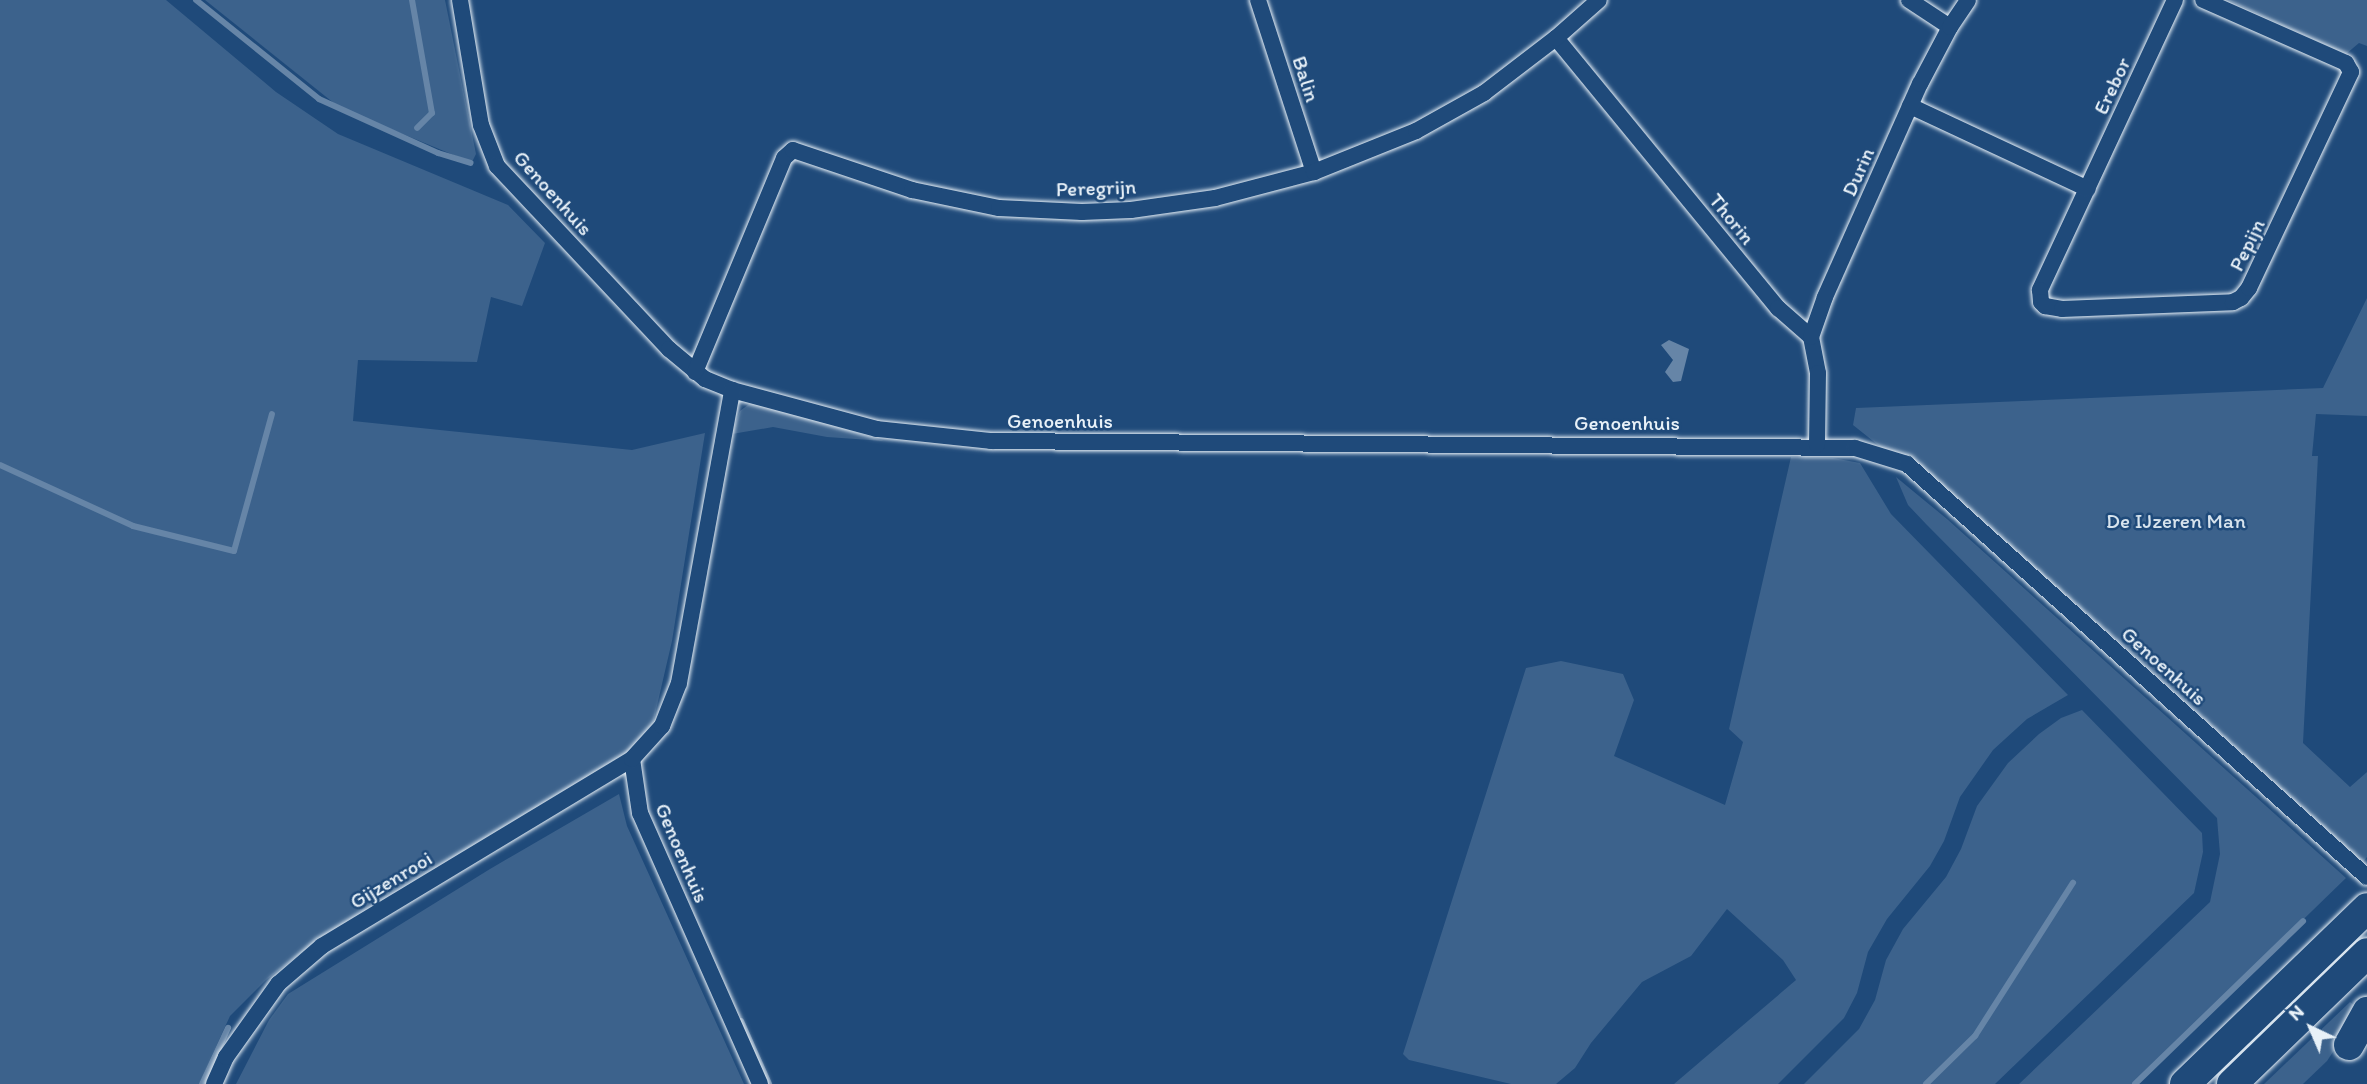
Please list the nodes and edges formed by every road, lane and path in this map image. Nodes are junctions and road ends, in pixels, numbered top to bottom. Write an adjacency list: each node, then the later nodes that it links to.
1 (460, 0): 15 (street, Genoenhuis)
2 (1258, 0): 11 (street, Balin)
3 (1599, 0): 9 (street, Peregrijn)
4 (1909, 0): 8 (street)
5 (1968, 0): 8 (street, Durin)
6 (2175, 0): 12 (street, Erebor)
7 (2203, 0): 13 (street, Pepijn)
8 (1950, 27): 10 (street, Durin)
9 (1556, 38): 11 (street, Peregrijn); 14 (street, Thorin)
10 (1910, 106): 12 (street); 14 (street, Durin)
11 (1314, 172): 15 (street, Peregrijn)
12 (2088, 189): 13 (street, Erebor)
13 (2041, 302)
14 (1811, 337): 17 (street)
15 (695, 372): 16 (street, Genoenhuis)
16 (732, 390): 17 (street, Genoenhuis); 18 (street)
17 (1817, 446): 19 (street, Genoenhuis)
18 (632, 759): 24 (street, Gijzenrooi); 25 (street, Genoenhuis)
19 (2367, 877)
20 (2367, 908): 26 (highway)
21 (2367, 953): 27 (highway)
22 (2367, 1012): 23 (highway)
23 (2349, 1045)
24 (214, 1084)
25 (760, 1084)
26 (2185, 1084)
27 (2232, 1084)

